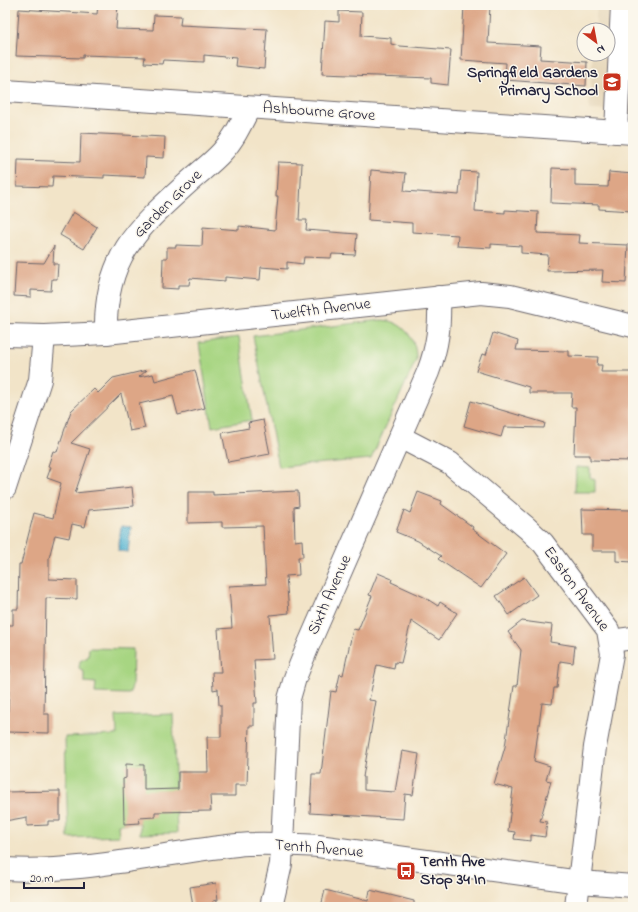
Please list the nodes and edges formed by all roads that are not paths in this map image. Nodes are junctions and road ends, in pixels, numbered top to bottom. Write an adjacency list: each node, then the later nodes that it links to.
1 (622, 5): 4 (street)
2 (5, 91): 3 (street, Ashbourne Grove)
3 (249, 108): 4 (street, Ashbourne Grove); 7 (street, Garden Grove)
4 (624, 132)
5 (439, 296): 6 (street, Twelfth Avenue); 7 (street, Twelfth Avenue); 10 (street, Sixth Avenue)
6 (633, 326)
7 (106, 333): 9 (street, Twelfth Avenue)
8 (5, 335): 9 (street, Twelfth Avenue)
9 (44, 336): 11 (street)
10 (400, 437): 13 (street, Easton Avenue); 14 (street, Sixth Avenue)
11 (5, 488)
12 (633, 638): 13 (street)
13 (611, 641): 16 (street, Easton Avenue)
14 (282, 844): 15 (street, Tenth Avenue); 16 (street, Tenth Avenue); 18 (street, Sixth Avenue)
15 (5, 869)
16 (580, 882): 17 (street, Tenth Avenue); 19 (street, Easton Avenue)
17 (633, 886)
18 (271, 907)
19 (576, 907)

